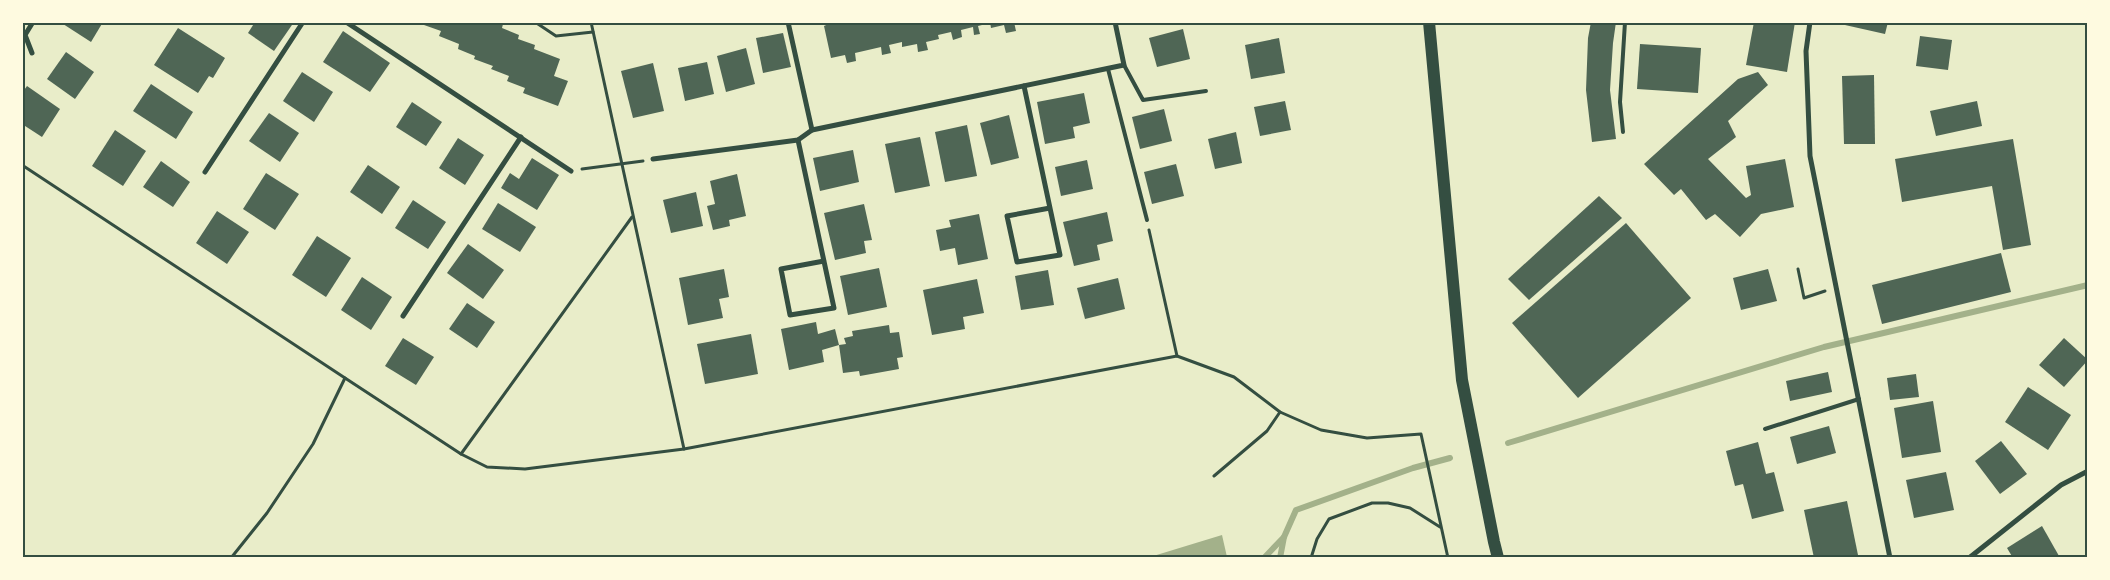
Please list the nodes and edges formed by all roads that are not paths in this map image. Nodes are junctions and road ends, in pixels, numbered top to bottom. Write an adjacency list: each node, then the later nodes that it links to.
1 (33, 22): 9 (street)
2 (303, 22): 20 (street)
3 (346, 22): 16 (street)
4 (788, 22): 14 (street)
5 (1115, 22): 10 (street)
6 (1429, 22): 28 (main road)
7 (1625, 22): 15 (lane)
8 (1810, 22): 25 (street)
9 (32, 53)
10 (1124, 65): 11 (street); 13 (lane)
11 (1108, 69): 12 (street); 22 (lane)
12 (1024, 86): 14 (street); 21 (street)
13 (1206, 92)
14 (812, 130): 17 (street)
15 (1623, 132)
16 (521, 137): 19 (street); 24 (street)
17 (798, 140): 18 (street); 23 (street)
18 (653, 160)
19 (571, 171)
20 (205, 172)
21 (1050, 208): 21 (street)
22 (1146, 220)
23 (824, 261): 23 (street)
24 (404, 316)
25 (1860, 399): 26 (lane); 29 (street)
26 (1765, 429)
27 (2088, 471): 30 (street)
28 (1498, 558)
29 (1890, 558)
30 (1969, 558)

